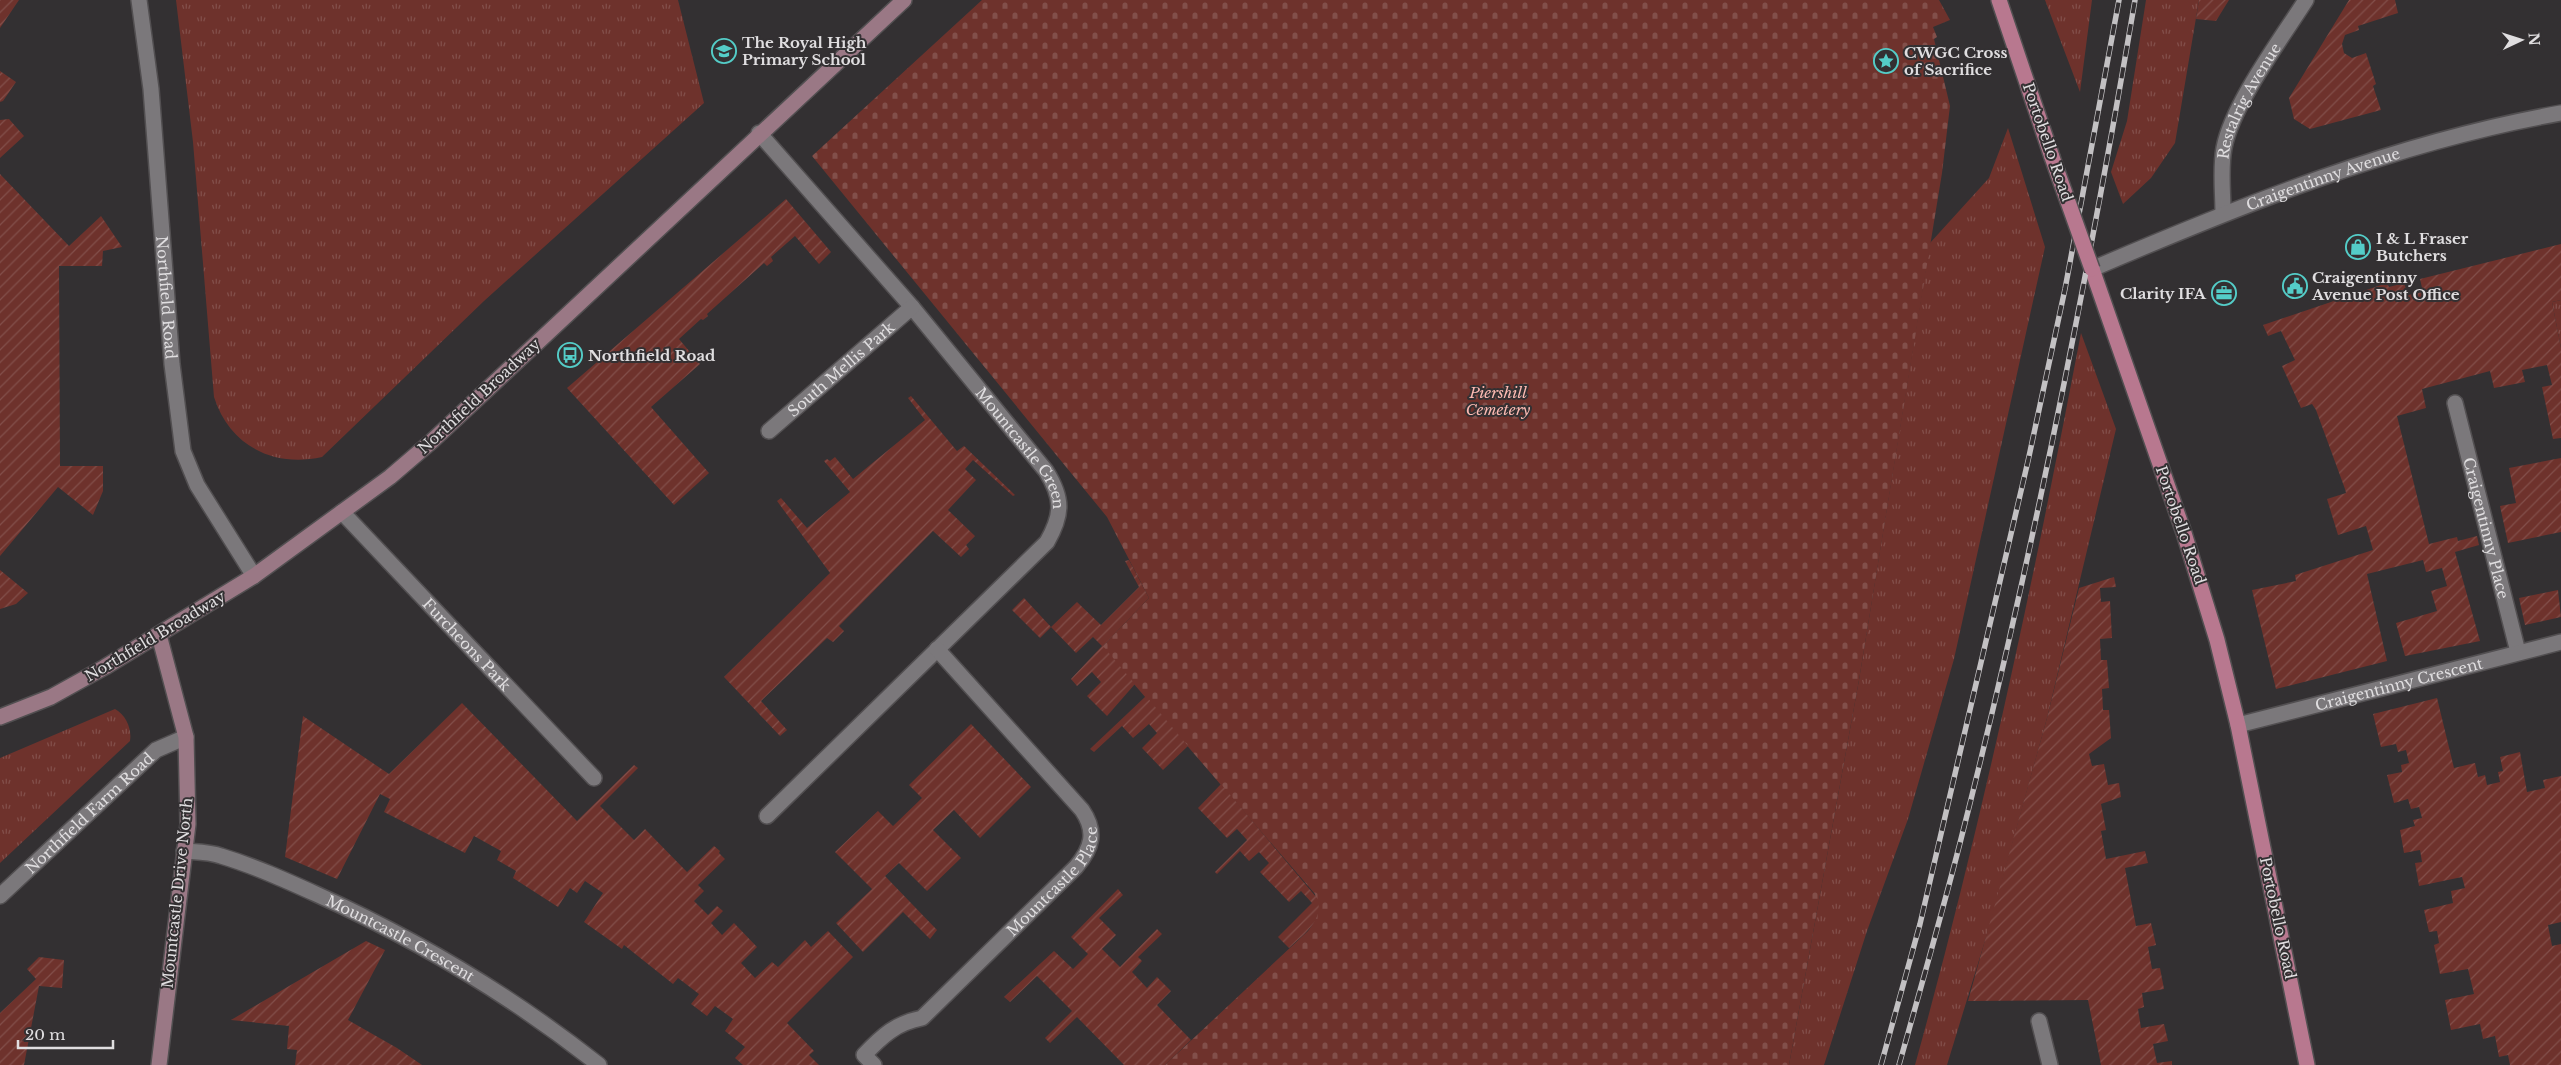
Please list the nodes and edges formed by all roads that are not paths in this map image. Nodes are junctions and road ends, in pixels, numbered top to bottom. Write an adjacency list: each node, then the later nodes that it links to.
1 (139, 0): 13 (street, Northfield Road)
2 (904, 0): 6 (street, Northfield Broadway)
3 (1999, 0): 8 (main road, Portobello Road, bridge)
4 (2306, 0): 7 (street, Restalrig Avenue)
5 (2561, 113): 7 (street, Craigentinny Avenue)
6 (760, 133): 9 (street, Mountcastle Green); 12 (street, Northfield Broadway)
7 (2223, 213): 8 (street, Craigentinny Avenue)
8 (2092, 269): 19 (main road, Portobello Road)
9 (912, 307): 11 (street, South Mellis Park); 16 (street, Mountcastle Green)
10 (2455, 403): 17 (street, Craigentinny Place)
11 (769, 431)
12 (342, 512): 13 (street, Northfield Broadway); 21 (street, Furcheons Park)
13 (254, 576): 14 (street, Northfield Broadway)
14 (159, 635): 18 (street, Northfield Broadway); 20 (street, Mountcastle Drive North)
15 (2561, 642): 17 (street, Craigentinny Crescent)
16 (937, 649): 22 (street, Mountcastle Green); 28 (street, Mountcastle Place)
17 (2518, 652): 19 (street, Craigentinny Crescent)
18 (0, 717)
19 (2238, 725): 30 (main road, Portobello Road)
20 (186, 737): 23 (street, Mountcastle Drive North); 24 (street, Northfield Farm Road)
21 (594, 778)
22 (767, 816)
23 (184, 851): 26 (street, Mountcastle Drive North); 27 (street, Mountcastle Crescent)
24 (0, 896)
25 (2039, 1021): 29 (street)
26 (159, 1065)
27 (599, 1065)
28 (874, 1065)
29 (2050, 1065)
30 (2307, 1065)

